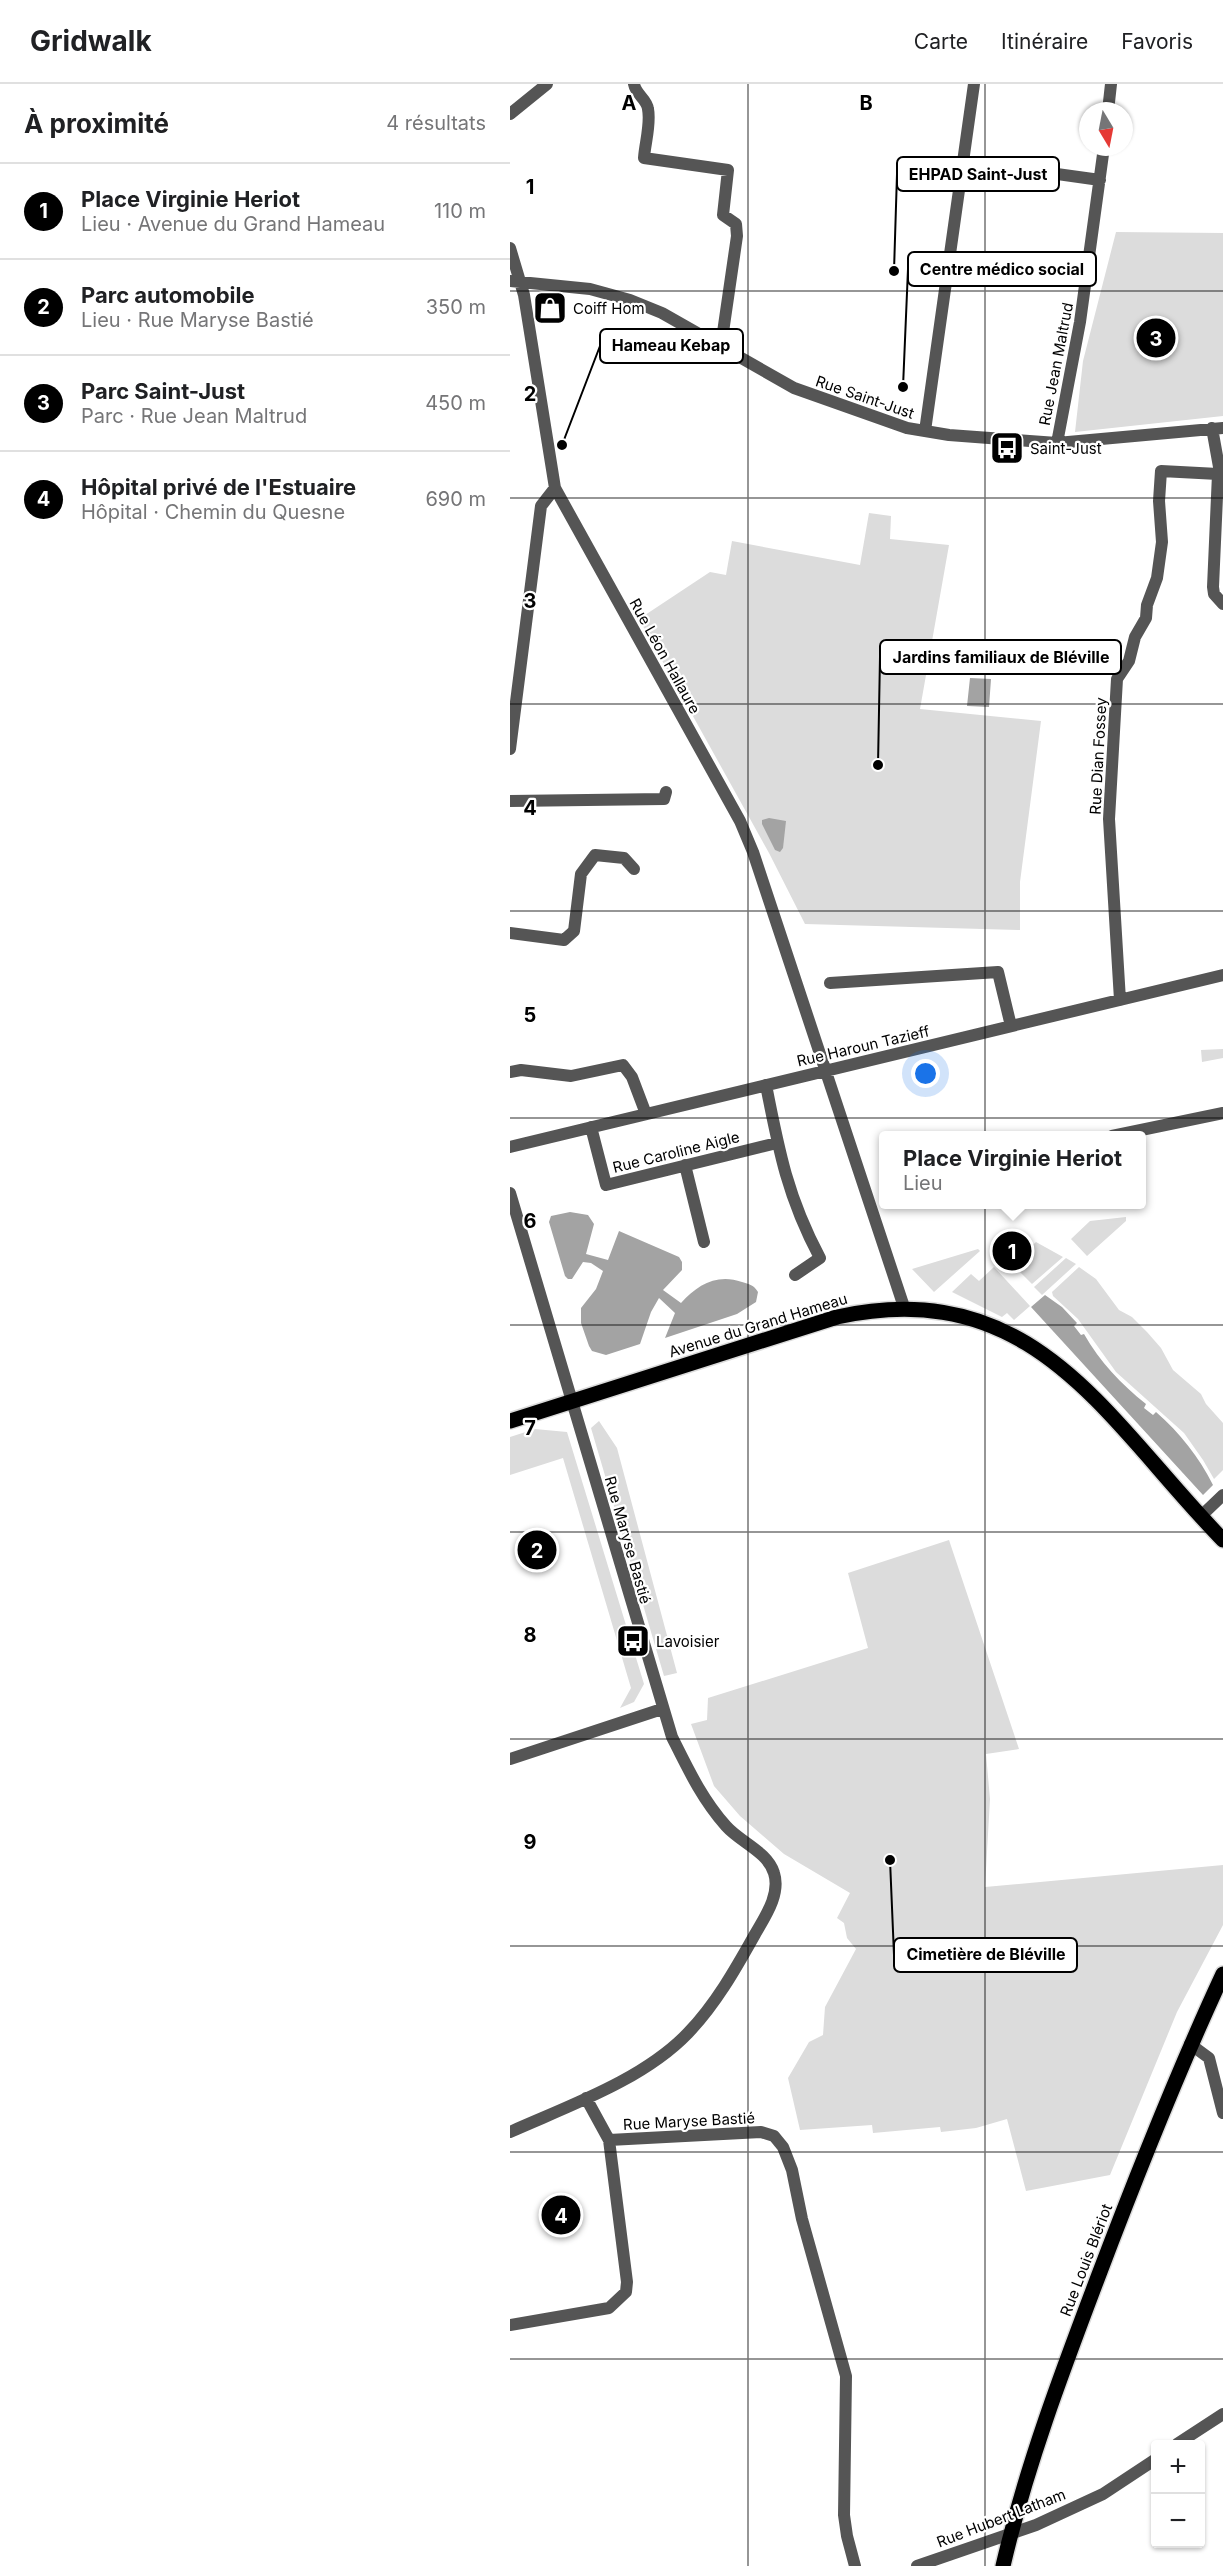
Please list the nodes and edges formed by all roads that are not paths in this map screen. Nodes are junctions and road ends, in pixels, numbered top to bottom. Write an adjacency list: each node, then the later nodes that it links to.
1 (547, 84): 6 (street)
2 (634, 84): 12 (street)
3 (974, 84): 8 (street)
4 (1111, 84): 5 (street)
5 (1109, 102)
6 (510, 114)
7 (1103, 156): 9 (street, Rue Jean Maltrud)
8 (964, 167): 9 (street); 14 (street)
9 (1100, 180): 15 (street, Rue Jean Maltrud)
10 (510, 248): 11 (street, Rue Léon Hallaure)
11 (515, 281): 12 (street, Rue Saint-Just); 17 (street, Rue Léon Hallaure)
12 (722, 346): 14 (street, Rue Saint-Just)
13 (1217, 428): 15 (street, Rue Saint-Just); 16 (street)
14 (925, 431): 15 (street, Rue Saint-Just)
15 (1057, 443)
16 (1220, 468): 18 (street); 26 (street, Rue Dian Fossey)
17 (555, 488): 19 (street); 28 (street, Rue Léon Hallaure)
18 (1223, 604)
19 (510, 749)
20 (666, 792): 21 (street)
21 (510, 801)
22 (634, 868): 23 (street)
23 (510, 933)
24 (1223, 975): 26 (street, Rue Haroun Tazieff)
25 (830, 983): 27 (street)
26 (1120, 1000): 27 (street, Rue Haroun Tazieff)
27 (1011, 1026): 28 (street, Rue Haroun Tazieff)
28 (826, 1070): 30 (street, Rue Haroun Tazieff); 41 (street, Rue Léon Hallaure)
29 (510, 1072): 32 (street)
30 (766, 1085): 32 (street, Rue Haroun Tazieff); 35 (street)
31 (1223, 1113): 34 (street)
32 (646, 1114): 33 (street, Rue Haroun Tazieff)
33 (591, 1127): 36 (street, Rue Haroun Tazieff); 37 (street, Rue Caroline Aigle)
34 (1136, 1131)
35 (777, 1143): 37 (street, Rue Caroline Aigle); 40 (street)
36 (510, 1147)
37 (685, 1165): 39 (street)
38 (510, 1193): 42 (street, Rue Maryse Bastié)
39 (704, 1242)
40 (795, 1275)
41 (905, 1310): 42 (main road, Avenue du Grand Hameau); 45 (main road, Avenue du Grand Hameau)
42 (572, 1401): 43 (main road, Avenue du Grand Hameau); 47 (street, Rue Maryse Bastié)
43 (510, 1421)
44 (1223, 1496): 45 (street)
45 (1200, 1517): 46 (main road, Avenue du Grand Hameau)
46 (1223, 1540)
47 (662, 1708): 48 (street); 51 (street, Rue Maryse Bastié)
48 (510, 1759)
49 (1223, 1974): 50 (main road, Rue Louis Blériot)
50 (1190, 2044): 52 (street); 59 (main road, Rue Louis Blériot)
51 (586, 2098): 53 (street); 54 (street, Rue Maryse Bastié)
52 (1223, 2113)
53 (510, 2132)
54 (609, 2139): 55 (street); 60 (street, Rue Maryse Bastié)
55 (510, 2325)
56 (1223, 2414): 57 (street)
57 (1184, 2440)
58 (1151, 2462): 59 (street, Rue Hubert Latham)
59 (1011, 2532): 61 (street, Rue Hubert Latham); 62 (main road, Rue Louis Blériot)
60 (855, 2566)
61 (917, 2566)
62 (1003, 2566)

